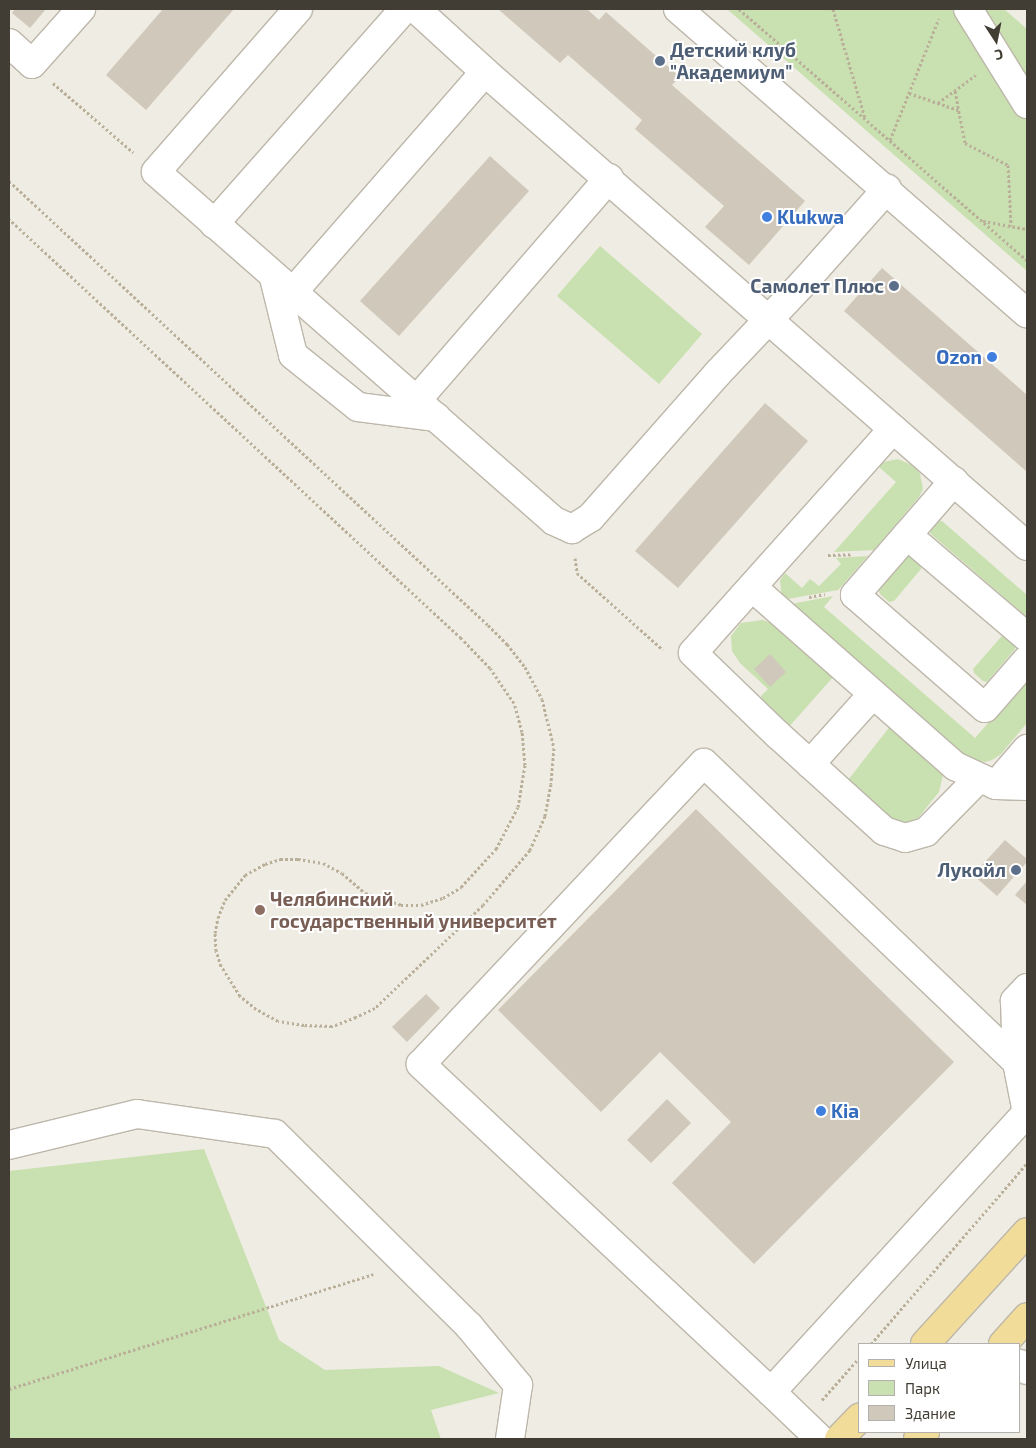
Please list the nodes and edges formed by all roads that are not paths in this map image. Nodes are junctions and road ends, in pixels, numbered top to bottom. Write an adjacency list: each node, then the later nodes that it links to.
1 (81, 9): 7 (street)
2 (298, 9): 12 (street)
3 (404, 9): 12 (street)
4 (416, 9): 8 (street)
5 (678, 9): 11 (street)
6 (968, 9): 9 (street)
7 (9, 43)
8 (485, 72): 10 (street); 13 (street)
9 (1027, 104)
10 (609, 178): 15 (street); 16 (street)
11 (886, 189): 14 (street); 15 (street)
12 (214, 224): 13 (street)
13 (283, 285): 16 (street); 16 (street)
14 (1027, 313)
15 (769, 318): 16 (street); 17 (street)
16 (426, 409)
17 (893, 429): 18 (street); 21 (street)
18 (954, 481): 19 (street); 20 (street)
19 (907, 535): 22 (street); 23 (street)
20 (1027, 546)
21 (761, 596): 24 (street); 26 (street)
22 (1027, 637)
23 (1027, 660)
24 (872, 695): 26 (street); 27 (street)
25 (1027, 750): 27 (street)
26 (810, 764): 27 (street)
27 (987, 782): 28 (street)
28 (1027, 786)
29 (1027, 988): 30 (street)
30 (1017, 1062): 31 (street); 37 (street)
31 (1027, 1113): 37 (street)
32 (9, 1145): 39 (street)
33 (1027, 1232): 35 (main road)
34 (1027, 1317): 36 (main road)
35 (926, 1343)
36 (1004, 1343)
37 (771, 1392): 40 (street)
38 (858, 1418): 41 (main road)
39 (510, 1439)
40 (820, 1439)
41 (839, 1439)

